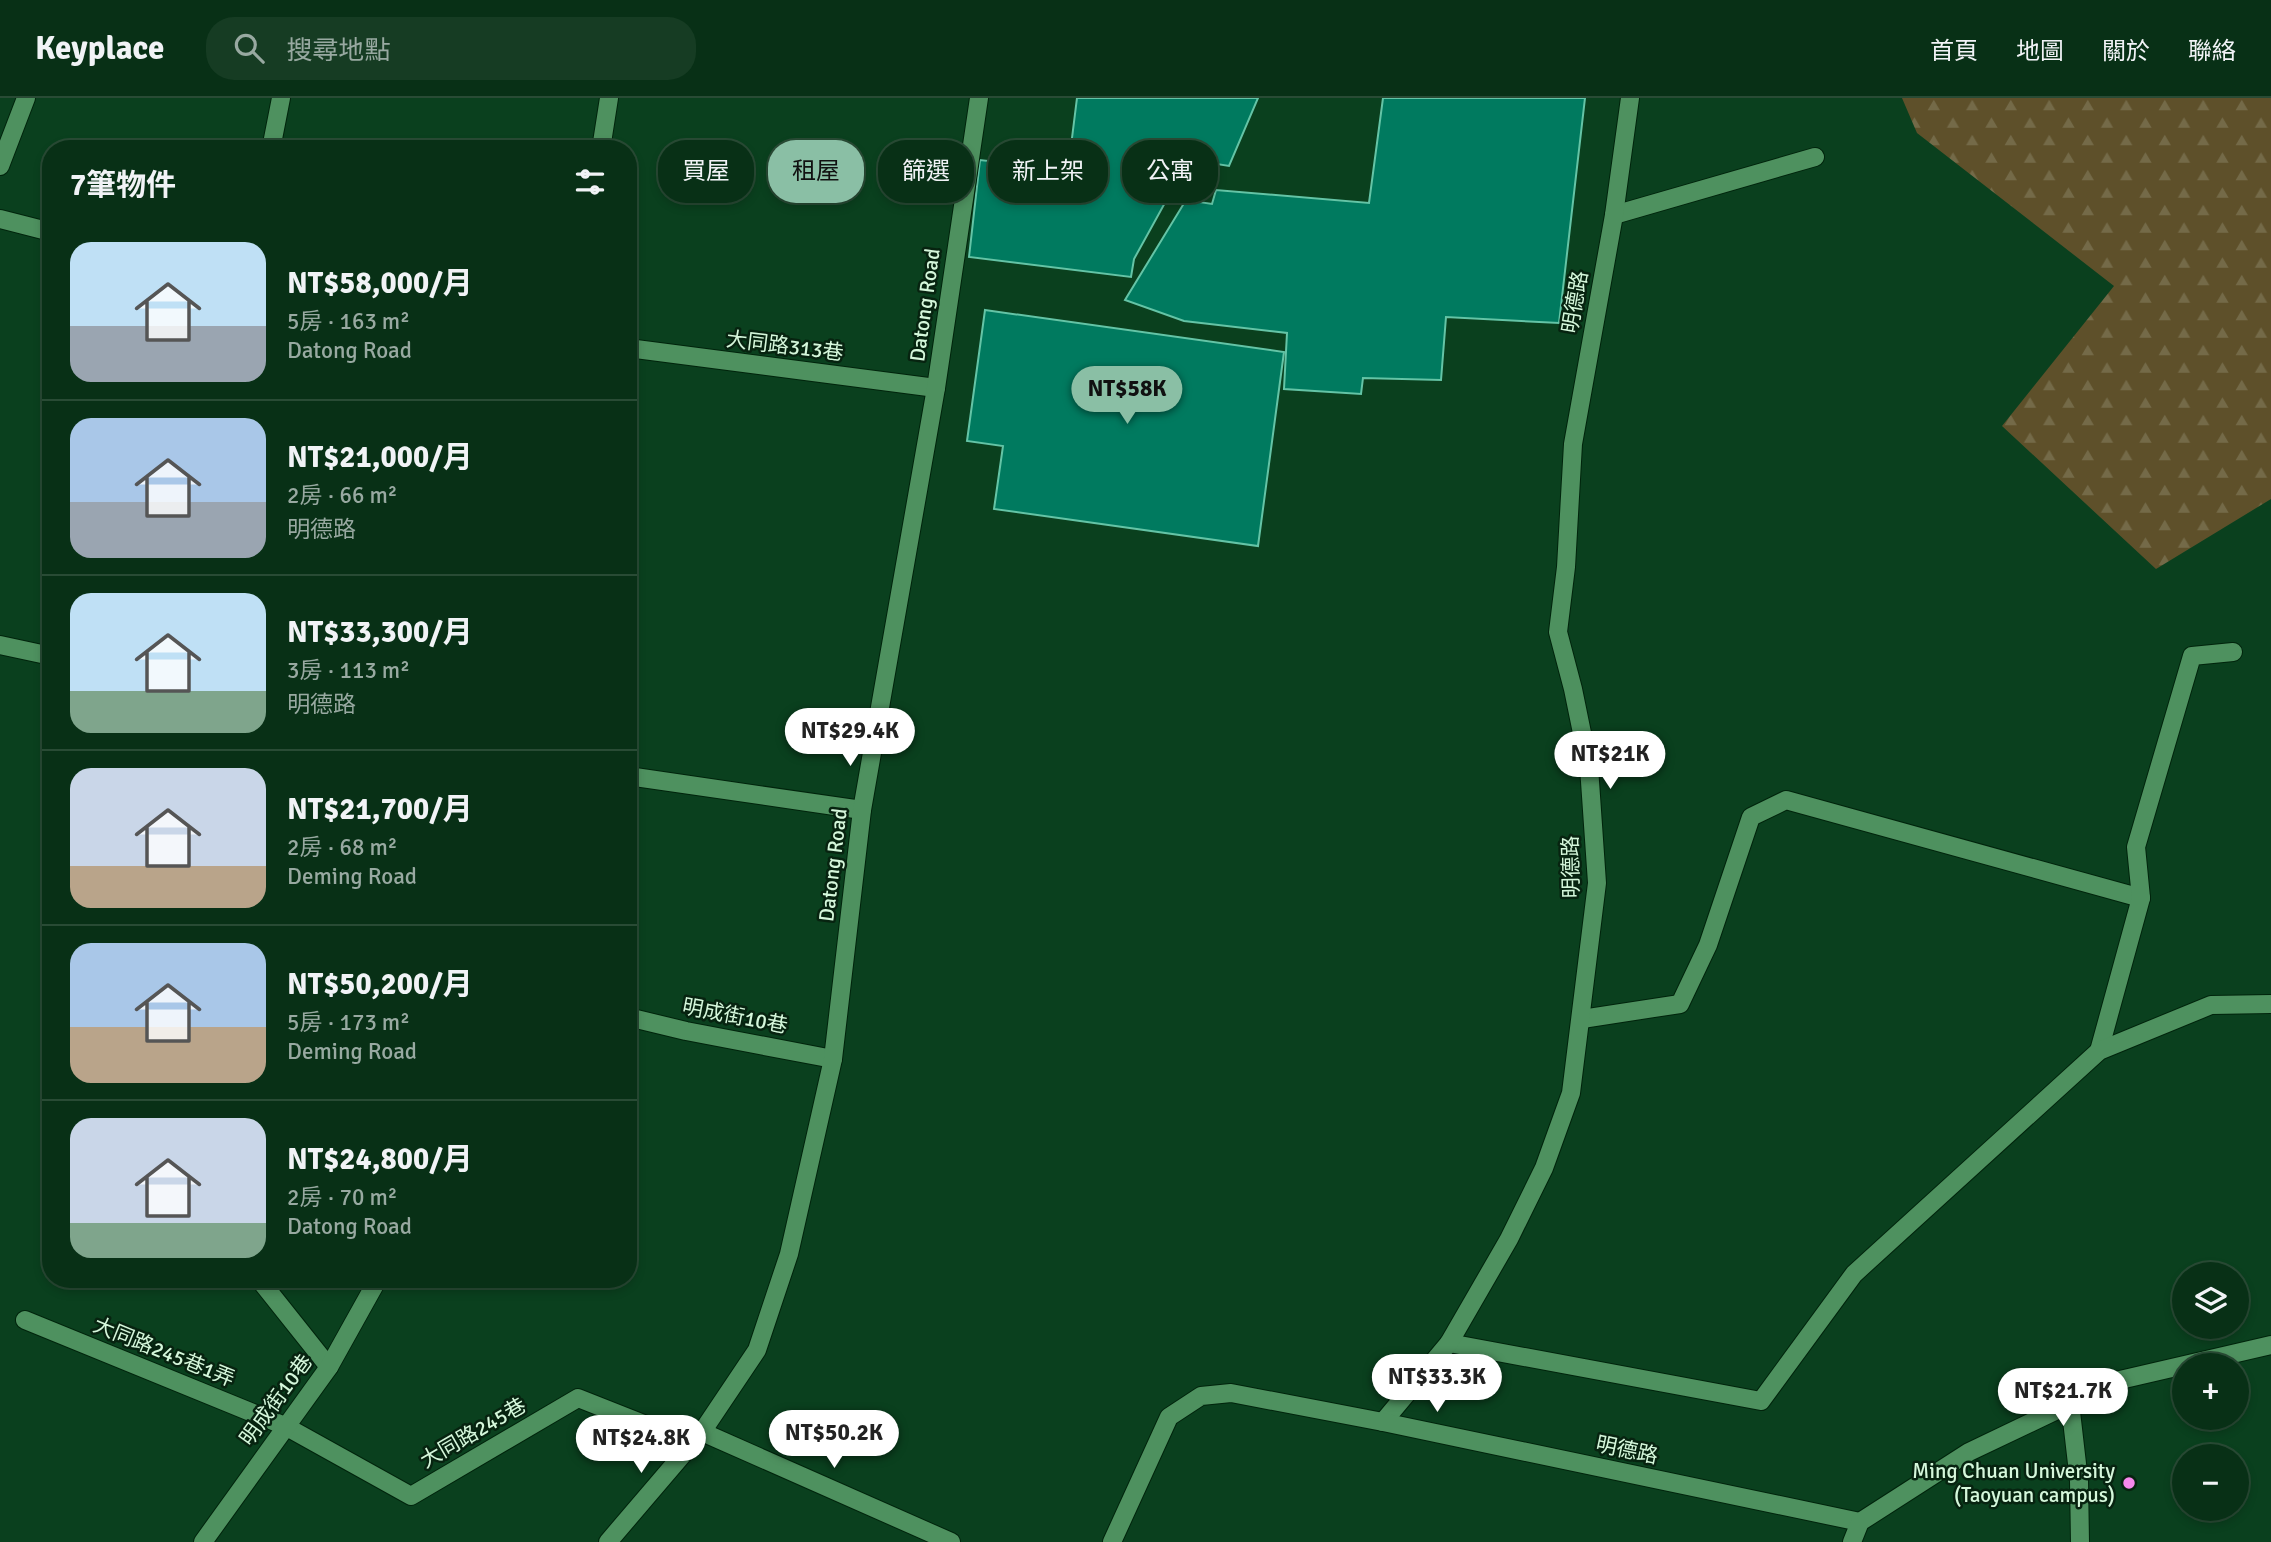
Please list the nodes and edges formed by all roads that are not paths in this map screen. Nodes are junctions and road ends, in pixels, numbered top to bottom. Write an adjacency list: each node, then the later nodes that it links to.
1 (26, 98): 9 (street)
2 (281, 98): 6 (street)
3 (609, 98): 7 (street)
4 (1630, 98): 10 (street, 明德路)
5 (974, 99): 14 (street, Datong Road)
6 (273, 140)
7 (602, 140)
8 (1815, 157): 10 (street)
9 (0, 166)
10 (1614, 215): 23 (street, 明德路)
11 (0, 219): 12 (street)
12 (42, 230)
13 (637, 349): 14 (street, 大同路313巷)
14 (936, 388): 19 (street, Datong Road)
15 (0, 645): 17 (street)
16 (2233, 652): 20 (street)
17 (42, 654)
18 (637, 777): 19 (street)
19 (862, 810): 25 (street, Datong Road)
20 (2141, 898): 23 (street); 24 (street)
21 (2271, 1004): 24 (street)
22 (637, 1019): 25 (street, 明成街10巷)
23 (1582, 1019): 29 (street, 明德路)
24 (2099, 1051): 29 (street)
25 (833, 1059): 35 (street, Datong Road)
26 (266, 1288): 31 (street)
27 (373, 1288): 31 (street, 明成街10巷)
28 (25, 1320): 34 (street, 大同路245巷1弄)
29 (1449, 1343): 33 (street, 明德路)
30 (2271, 1345): 32 (street)
31 (329, 1367): 34 (street, 明成街10巷)
32 (2070, 1404): 37 (street); 43 (street)
33 (1384, 1422): 37 (street, 明德路); 41 (street, 明德路)
34 (285, 1426): 36 (street, 大同路245巷); 38 (street, 明成街10巷)
35 (702, 1432): 36 (street, Datong Road); 40 (street)
36 (687, 1451): 39 (street, Datong Road)
37 (1860, 1522): 42 (street)
38 (203, 1542)
39 (608, 1542)
40 (951, 1542)
41 (1112, 1542)
42 (1852, 1542)
43 (2080, 1542)

